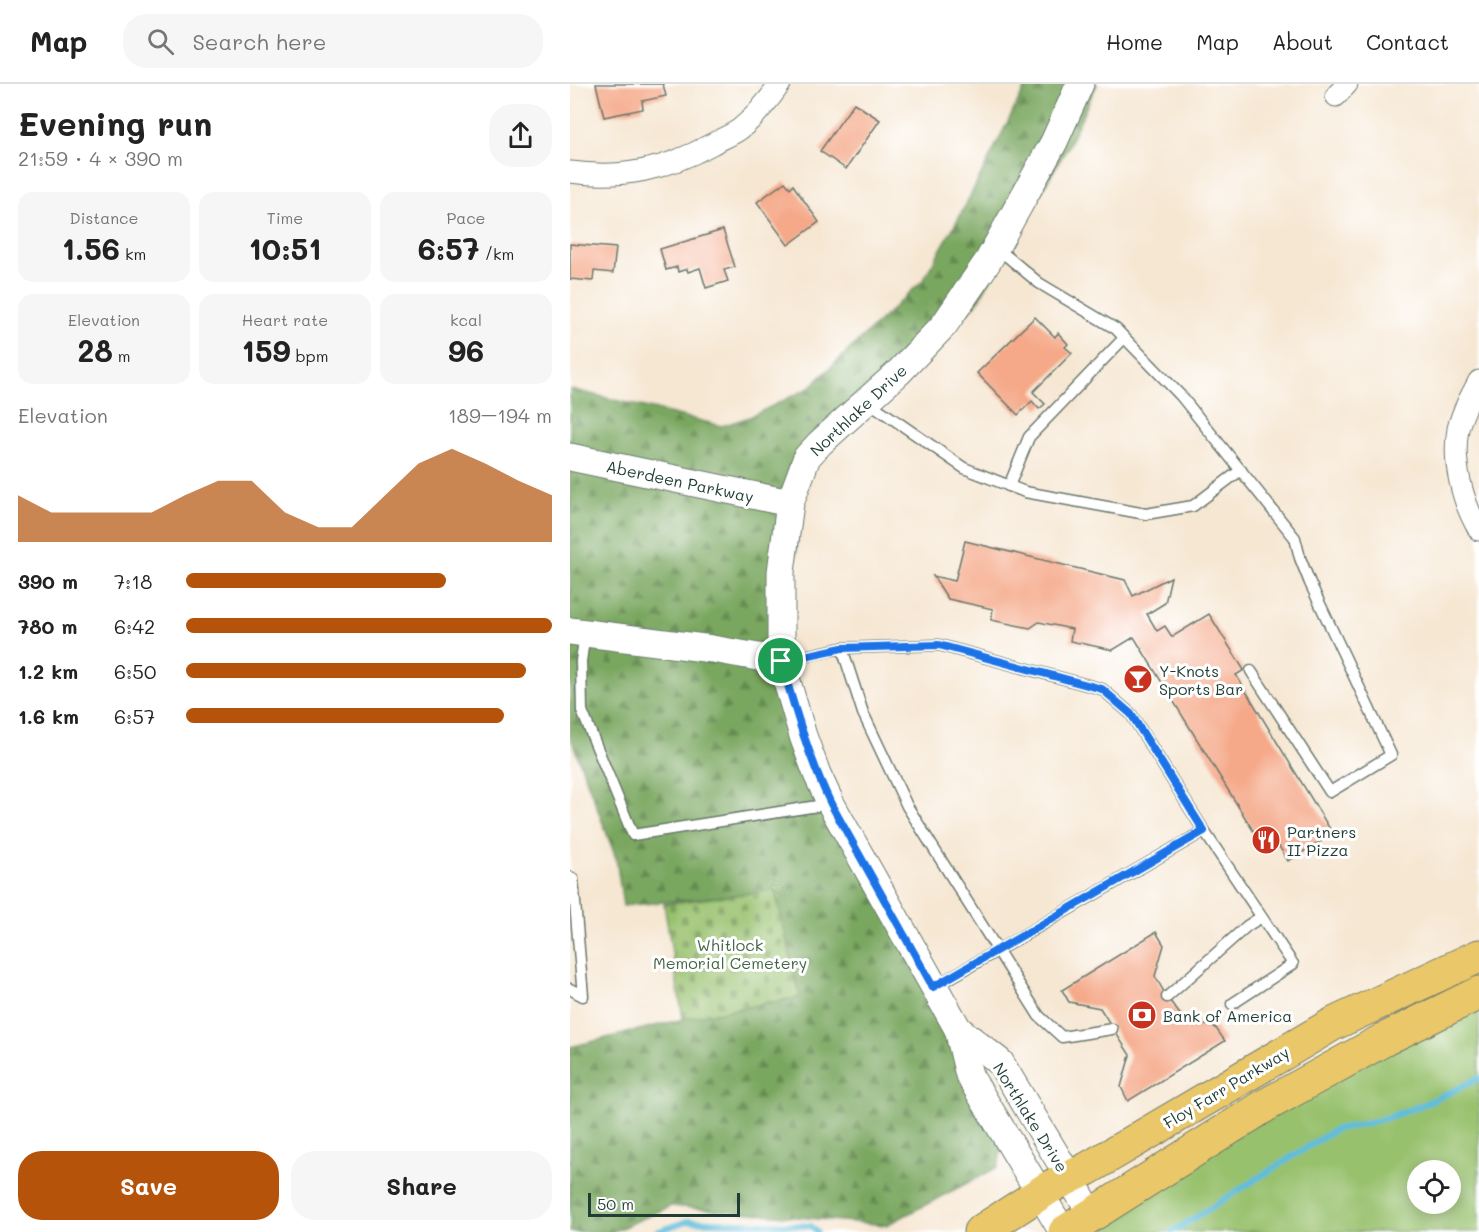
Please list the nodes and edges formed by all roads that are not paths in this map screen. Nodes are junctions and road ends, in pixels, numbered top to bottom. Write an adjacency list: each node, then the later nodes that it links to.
1 (780, 84): 3 (street)
2 (1080, 84): 4 (street, Northlake Drive)
3 (570, 172)
4 (996, 247): 5 (lane); 7 (street, Northlake Drive)
5 (1124, 338): 9 (lane); 10 (lane)
6 (1479, 381): 12 (street)
7 (867, 401): 10 (lane); 11 (street, Northlake Drive)
8 (570, 457): 11 (street, Aberdeen Parkway)
9 (1241, 470): 10 (lane); 16 (lane)
10 (1009, 486)
11 (790, 503): 15 (street, Northlake Drive)
12 (1479, 530)
13 (578, 632): 15 (street); 17 (lane)
14 (842, 648): 15 (lane); 18 (lane); 21 (lane)
15 (781, 661): 17 (street, Northlake Drive)
16 (1251, 671)
17 (831, 804): 23 (street, Northlake Drive)
18 (1204, 831): 20 (lane); 21 (lane)
19 (570, 877): 24 (lane)
20 (1261, 917): 26 (lane); 27 (lane)
21 (998, 949): 23 (lane); 29 (lane)
22 (1479, 956): 30 (main road, Floy Farr Parkway)
23 (933, 987): 28 (street, Northlake Drive)
24 (570, 990)
25 (1479, 993): 32 (main road)
26 (1167, 997)
27 (1232, 1004)
28 (958, 1029): 30 (street, Northlake Drive); 31 (street, Northlake Drive)
29 (1112, 1029)
30 (1070, 1177): 31 (main road, Floy Farr Parkway); 32 (street, Northlake Drive)
31 (1040, 1194): 33 (main road, Floy Farr Parkway); 34 (street, Northlake Drive)
32 (1097, 1224): 34 (main road)
33 (980, 1232)
34 (1064, 1232)

